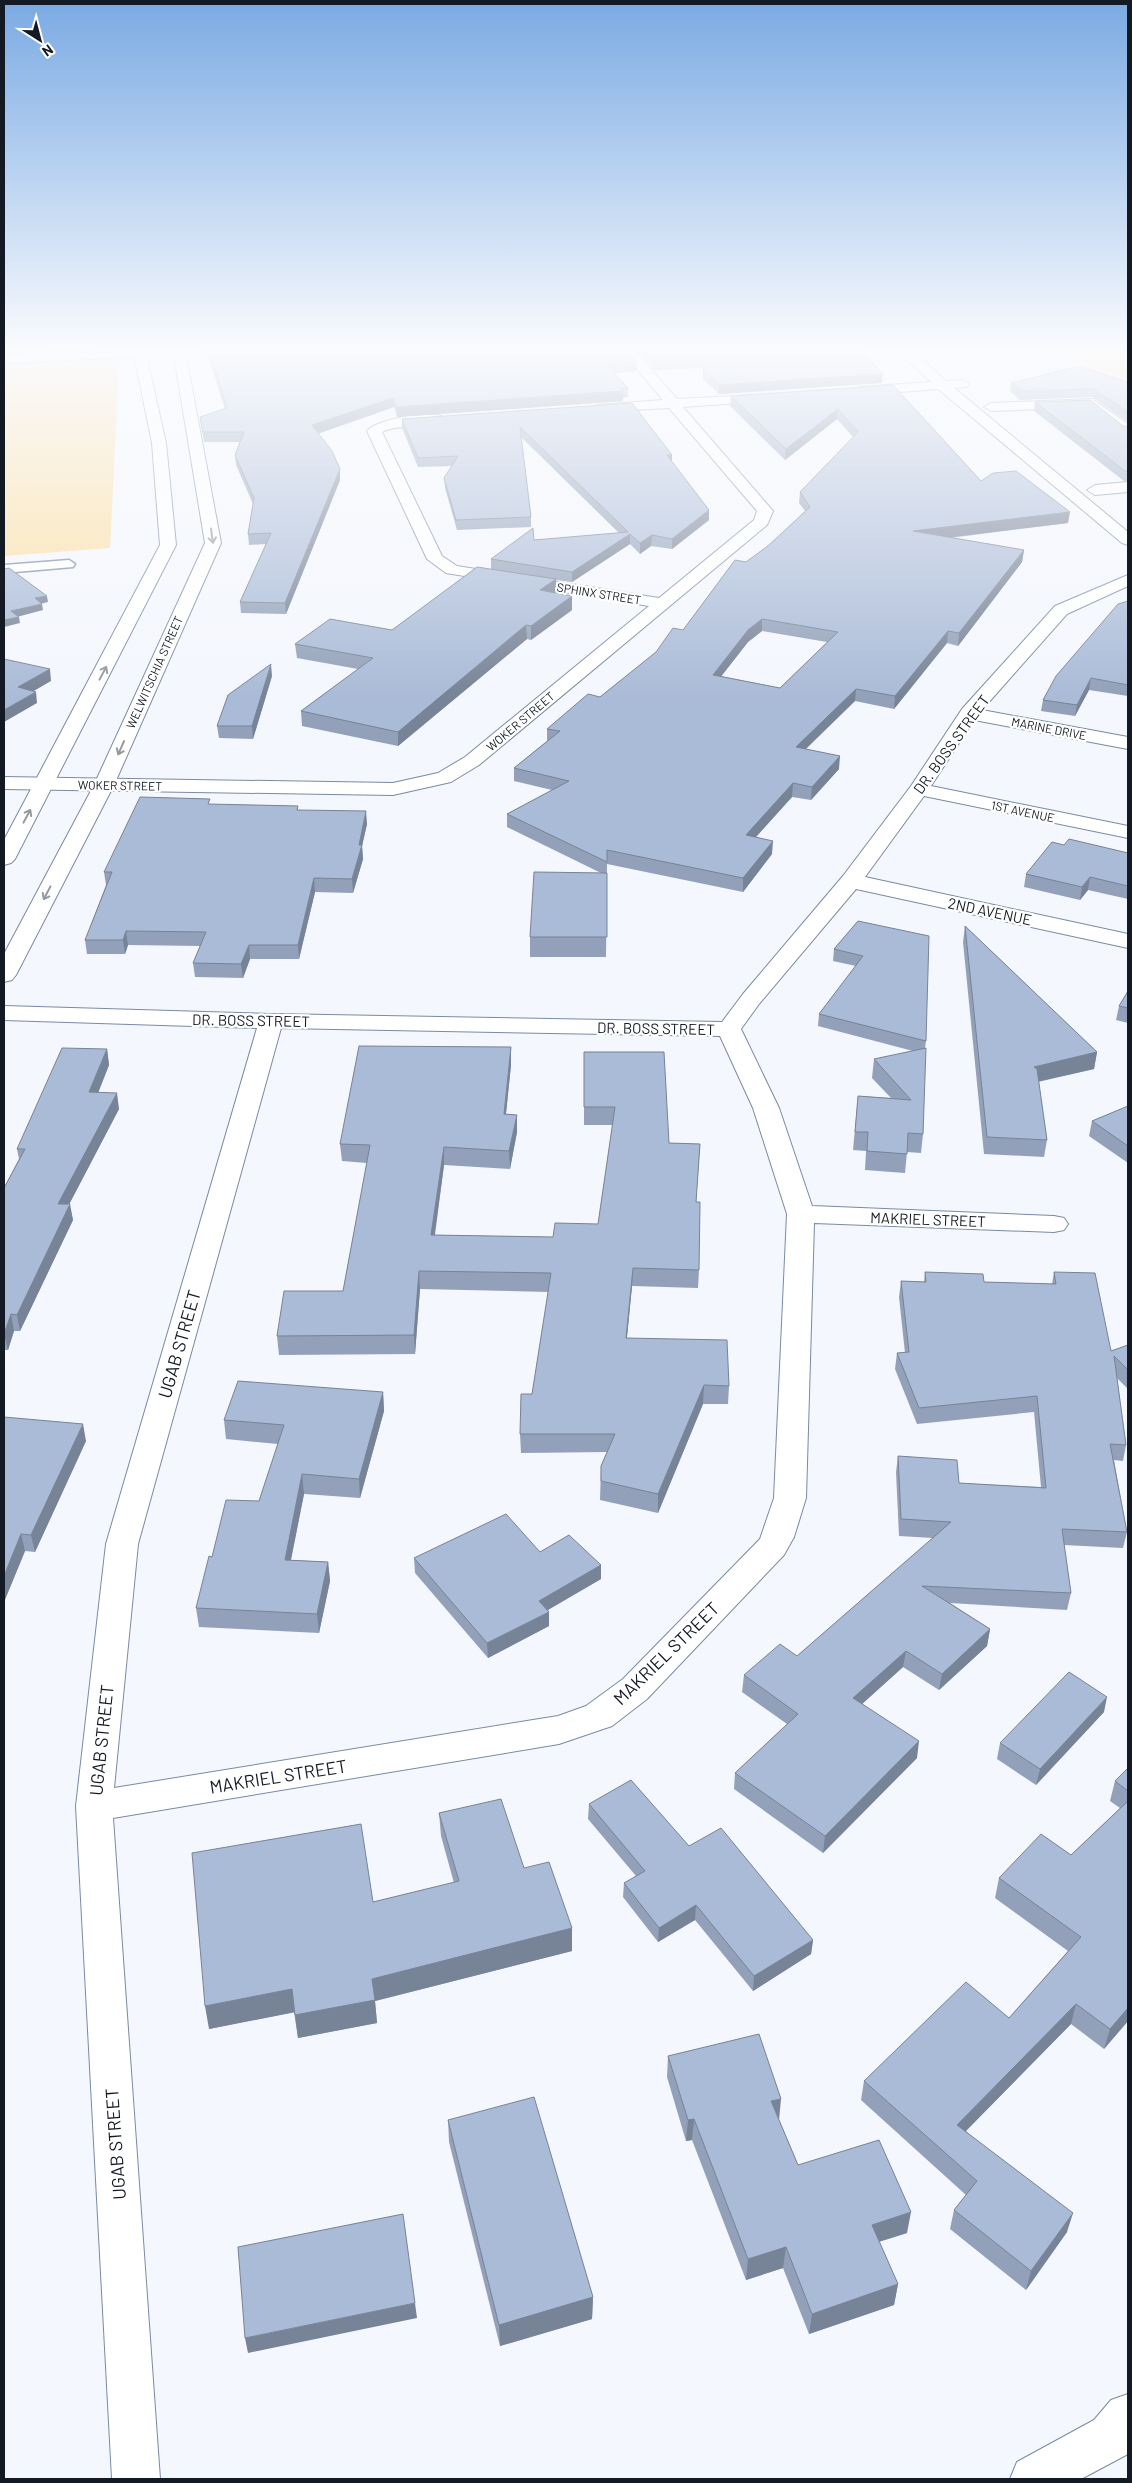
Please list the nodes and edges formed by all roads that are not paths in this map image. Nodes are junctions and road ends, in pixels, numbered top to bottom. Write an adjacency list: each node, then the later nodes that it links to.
1 (161, 466): 16 (street, one-way to 1)
2 (199, 466): 17 (street, WELWITSCHIA STREET, one-way to 17)
3 (390, 466): 12 (street, SPHINX STREET)
4 (726, 466): 12 (street, WOKER STREET)
5 (1039, 466): 8 (street)
6 (1128, 487): 7 (street)
7 (1108, 501)
8 (1128, 540)
9 (69, 564): 10 (lane)
10 (4, 569)
11 (1128, 580): 13 (street, DR. BOSS STREET)
12 (661, 603): 17 (street, WOKER STREET)
13 (969, 714): 14 (street, MARINE DRIVE); 18 (street, DR. BOSS STREET)
14 (1128, 743)
15 (4, 783): 16 (street, WOKER STREET)
16 (44, 784): 17 (street, WOKER STREET); 20 (street, one-way to 16)
17 (104, 785): 23 (street, WELWITSCHIA STREET, one-way to 23)
18 (919, 789): 19 (street, 1ST AVENUE); 21 (street, DR. BOSS STREET)
19 (1128, 832)
20 (4, 859)
21 (851, 881): 22 (street, 2ND AVENUE); 26 (street, DR. BOSS STREET)
22 (1128, 941)
23 (4, 975)
24 (4, 1013): 25 (street, DR. BOSS STREET)
25 (271, 1021): 26 (street, DR. BOSS STREET); 29 (street, UGAB STREET)
26 (729, 1029): 27 (street, MAKRIEL STREET)
27 (801, 1214): 28 (street, MAKRIEL STREET); 29 (street, MAKRIEL STREET)
28 (1054, 1224)
29 (94, 1806): 31 (street, UGAB STREET)
30 (1128, 2417): 32 (street)
31 (136, 2479)
32 (1034, 2479)

